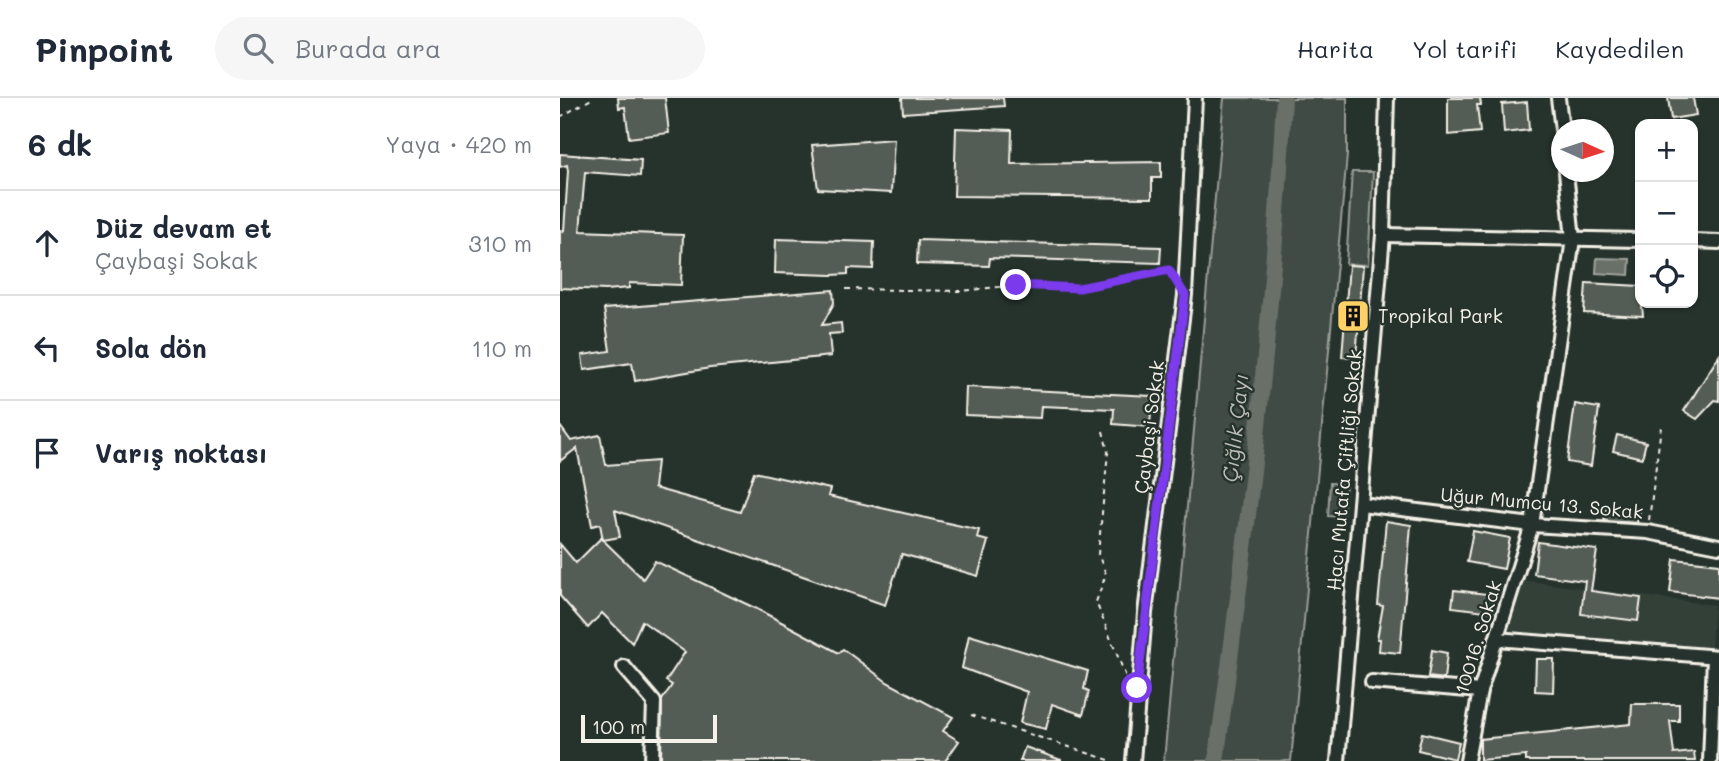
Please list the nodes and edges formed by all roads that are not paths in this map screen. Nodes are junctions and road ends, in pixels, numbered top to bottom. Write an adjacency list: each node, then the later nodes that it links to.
1 (1195, 98): 20 (street, Çaybaşi Sokak)
2 (1387, 98): 6 (street, Hacı Mutafa Çiftliği Sokak)
3 (1558, 98): 4 (street)
4 (1561, 119)
5 (1567, 182): 7 (street, 10016. Sokak)
6 (1383, 234): 7 (street); 11 (street, Hacı Mutafa Çiftliği Sokak)
7 (1573, 239): 8 (street); 12 (street, 10016. Sokak)
8 (1635, 240)
9 (1698, 241): 10 (street)
10 (1719, 242)
11 (1361, 503): 12 (street, Uğur Mumcu 13. Sokak); 21 (street, Hacı Mutafa Çiftliği Sokak)
12 (1532, 525): 13 (street, Uğur Mumcu 13. Sokak); 14 (street, 10016. Sokak)
13 (1719, 546)
14 (1496, 639): 15 (street); 18 (street, 10016. Sokak)
15 (1716, 657): 23 (street)
16 (624, 667): 19 (street)
17 (1372, 682): 18 (street)
18 (1479, 691): 22 (street, 10016. Sokak)
19 (652, 761)
20 (1133, 761)
21 (1338, 761)
22 (1466, 761)
23 (1710, 761)

